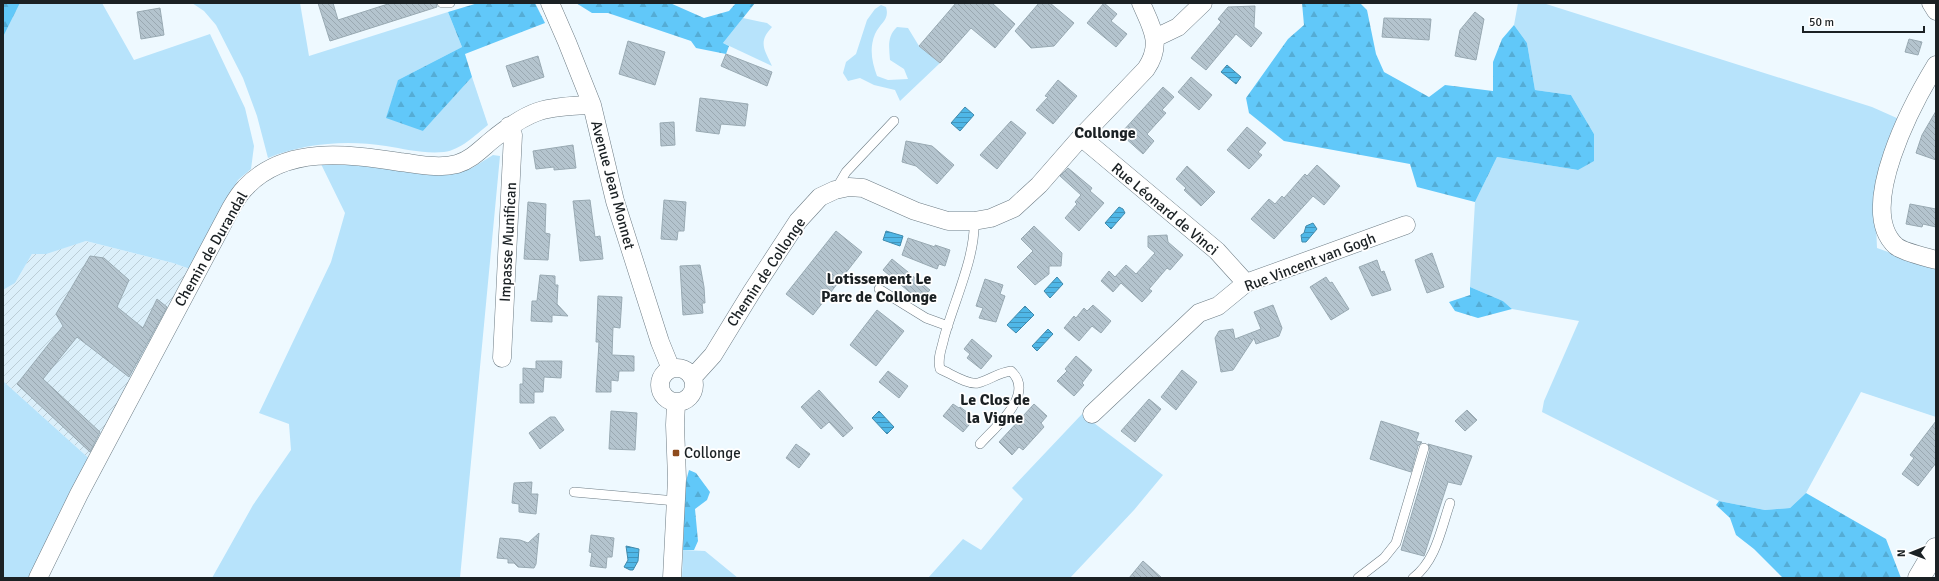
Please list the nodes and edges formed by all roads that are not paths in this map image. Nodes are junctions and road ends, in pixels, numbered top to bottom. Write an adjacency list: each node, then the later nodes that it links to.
1 (442, 3): 2 (lane)
2 (450, 3)
3 (550, 3): 10 (street, Avenue Jean Monnet)
4 (1141, 3): 8 (street, Chemin de Collonge)
5 (1202, 3): 8 (street)
6 (1931, 3): 7 (street)
7 (1936, 11)
8 (1155, 38): 13 (street, Chemin de Collonge)
9 (1936, 65): 17 (street)
10 (592, 105): 12 (street, Chemin de Durandal); 22 (street, Avenue Jean Monnet)
11 (894, 121): 14 (lane)
12 (510, 126): 21 (street, Impasse Munifican); 32 (street, Chemin de Durandal)
13 (1081, 137): 15 (street, Chemin de Collonge); 18 (street, Rue Léonard de Vinci)
14 (835, 190): 15 (street, Chemin de Collonge); 23 (street, Chemin de Collonge)
15 (974, 221): 20 (lane)
16 (1406, 225): 18 (street, Rue Vincent van Gogh)
17 (1936, 260)
18 (1246, 283): 25 (street, Rue Vincent van Gogh)
19 (879, 289): 20 (lane)
20 (948, 326): 26 (lane)
21 (502, 358)
22 (671, 370): 23 (street); 24 (street)
23 (692, 377): 24 (street)
24 (676, 403): 29 (street)
25 (1092, 414)
26 (980, 444)
27 (1424, 448): 34 (lane)
28 (574, 492): 29 (lane)
29 (676, 501): 33 (street)
30 (1450, 503): 35 (lane)
31 (1936, 548): 36 (main road)
32 (38, 578)
33 (672, 578)
34 (1358, 578)
35 (1413, 578)
36 (1919, 578)

